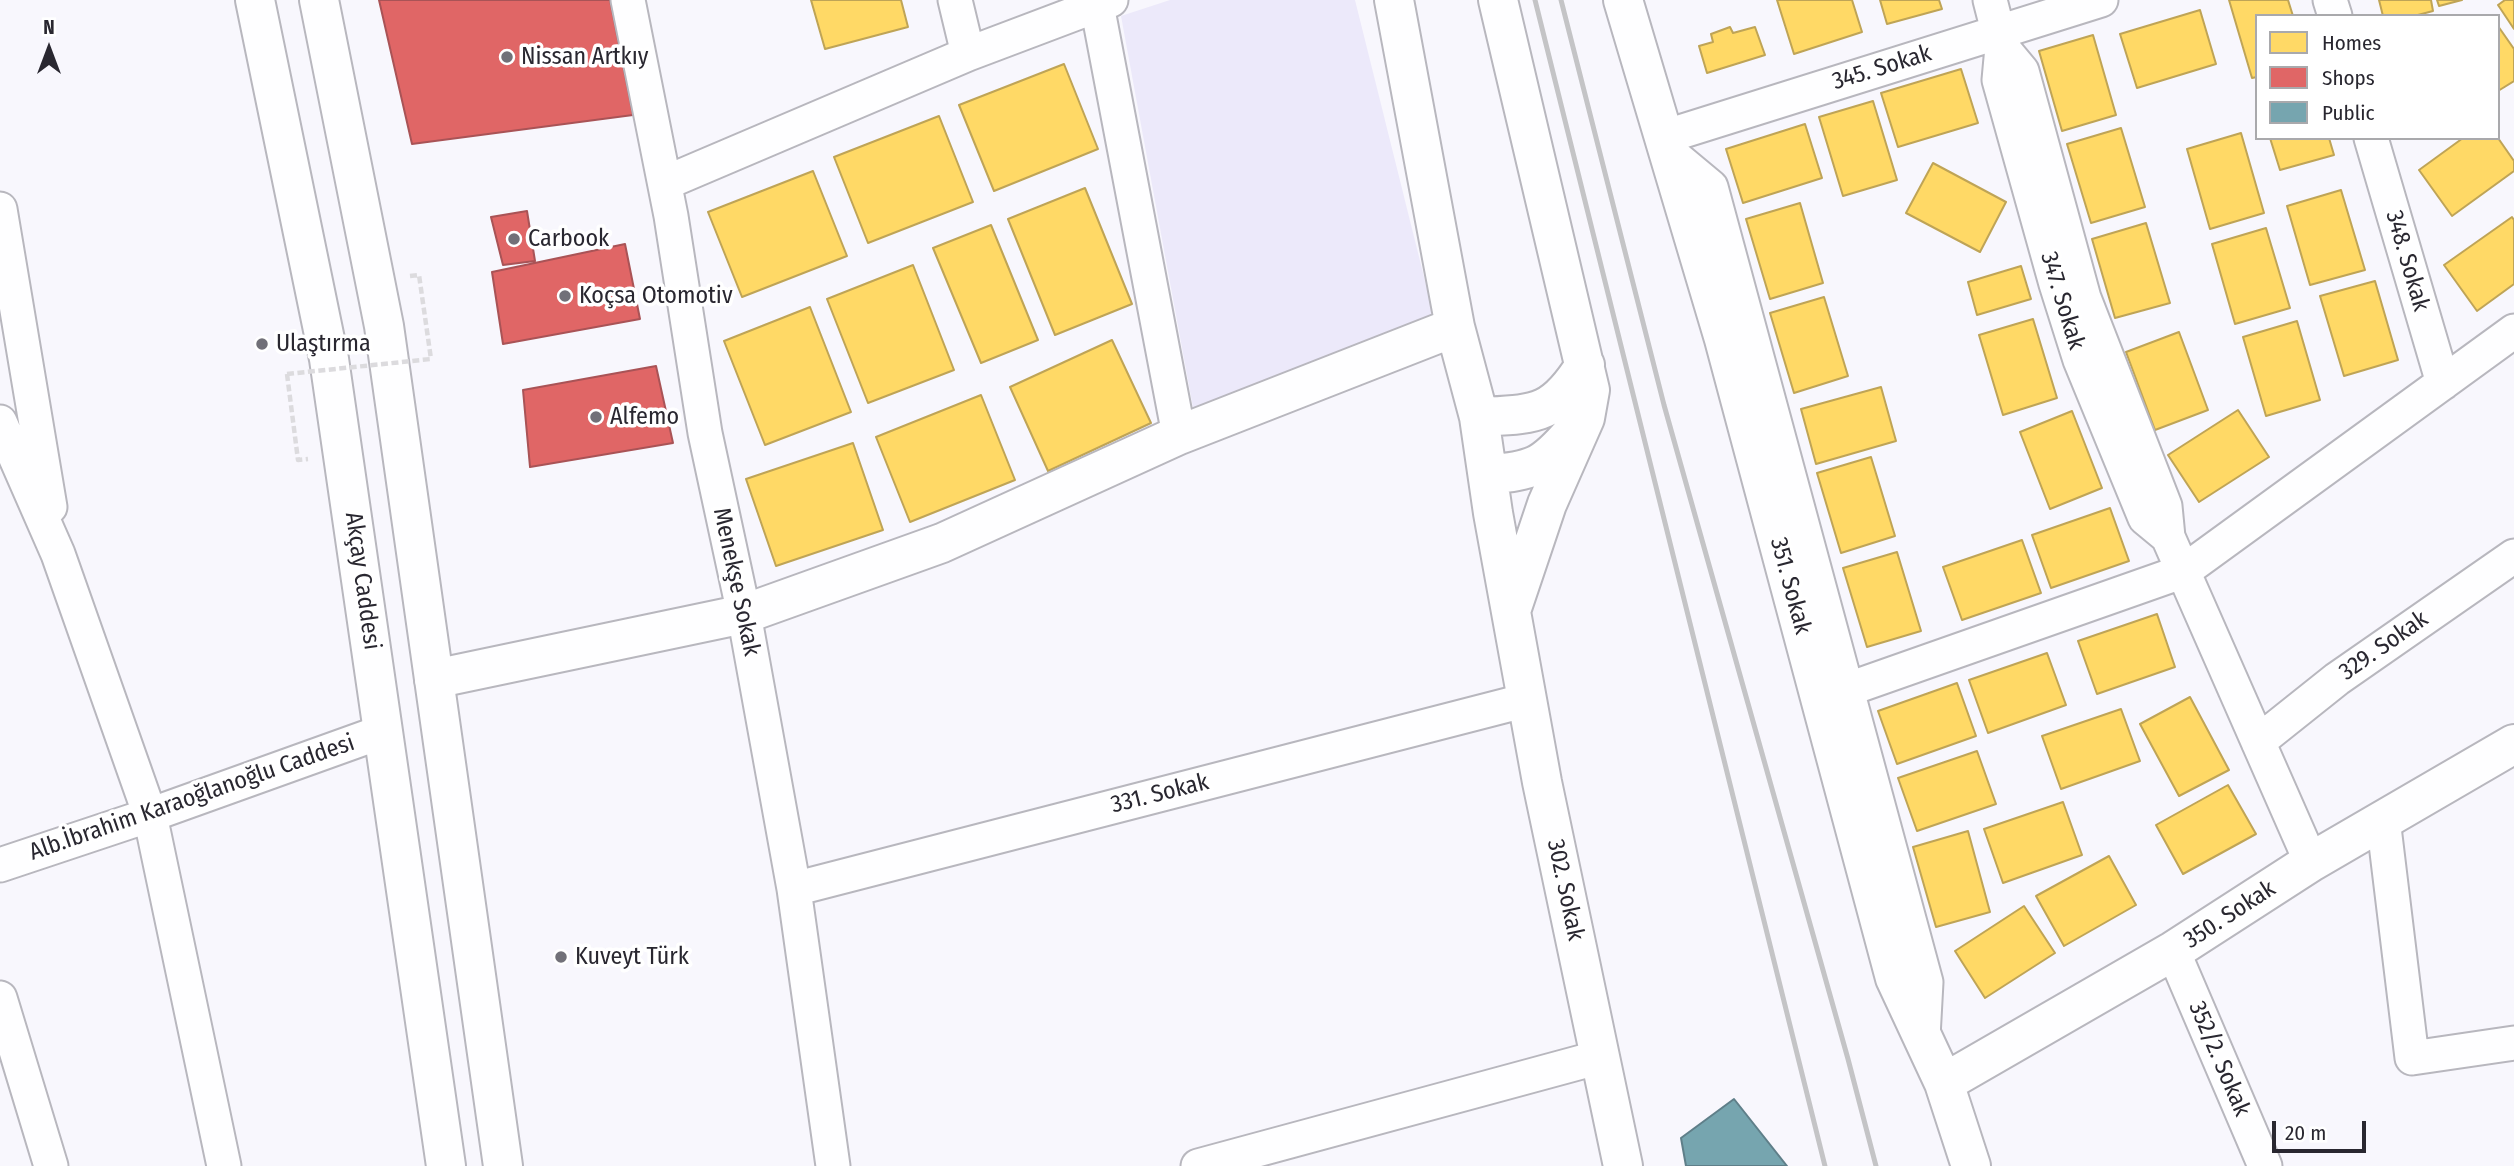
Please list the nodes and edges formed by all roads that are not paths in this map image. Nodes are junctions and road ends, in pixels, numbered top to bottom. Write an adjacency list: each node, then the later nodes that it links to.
1 (255, 0): 36 (main road, Akçay Caddesi)
2 (319, 0): 33 (main road)
3 (628, 0): 15 (street, Menekşe Sokak)
4 (955, 0): 12 (street)
5 (1394, 0): 17 (main road, 302. Sokak)
6 (1498, 0): 19 (main road)
7 (1623, 0): 14 (main road, 351. Sokak)
8 (1990, 0): 11 (street, 347. Sokak)
9 (2101, 0): 11 (street, 345. Sokak)
10 (1104, 3): 12 (street); 24 (street)
11 (2000, 39): 14 (street, 345. Sokak); 30 (street, 347. Sokak)
12 (968, 54): 15 (street)
13 (2372, 140): 20 (street, 348. Sokak)
14 (1666, 144): 34 (main road, 351. Sokak)
15 (665, 183): 32 (street, Menekşe Sokak)
16 (0, 209): 28 (street)
17 (1455, 327): 21 (main road, 302. Sokak); 24 (main road)
18 (2514, 331): 20 (street)
19 (1585, 365): 21 (main road); 22 (main road)
20 (2443, 383): 30 (street)
21 (1479, 417): 25 (main road, 302. Sokak)
22 (1585, 418): 25 (main road); 26 (main road)
23 (0, 422): 28 (street)
24 (1179, 435): 32 (main road)
25 (1488, 475): 27 (main road, 302. Sokak)
26 (1547, 504): 27 (main road); 31 (main road)
27 (1493, 513): 31 (main road, 302. Sokak)
28 (58, 554): 39 (street)
29 (2514, 555): 37 (street, 329. Sokak)
30 (2184, 572): 34 (street); 37 (street, 347. Sokak)
31 (1510, 613): 35 (main road, 302. Sokak)
32 (744, 614): 33 (main road); 43 (street, Menekşe Sokak)
33 (434, 679): 46 (main road)
34 (1834, 694): 51 (main road, 351. Sokak)
35 (1527, 700): 43 (street, 331. Sokak); 49 (main road, 302. Sokak)
36 (384, 730): 39 (street, Alb.İbrahim Karaoğlanoğlu Caddesi); 47 (main road, Akçay Caddesi)
37 (2258, 742): 41 (street, 347. Sokak)
38 (2514, 744): 40 (main road, 350. Sokak)
39 (150, 815): 42 (street, Alb.İbrahim Karaoğlanoğlu Caddesi); 53 (street)
40 (2383, 820): 41 (main road, 350. Sokak); 48 (street)
41 (2311, 862): 44 (main road, 350. Sokak)
42 (0, 865)
43 (794, 889): 58 (street, Menekşe Sokak)
44 (2173, 951): 51 (main road, 350. Sokak); 62 (street, 352/2. Sokak)
45 (0, 998): 50 (street)
46 (480, 998): 56 (main road); 57 (main road)
47 (420, 999): 54 (main road); 55 (main road, Akçay Caddesi)
48 (2514, 1043)
49 (1600, 1057): 59 (street); 60 (main road, 302. Sokak)
50 (12, 1078): 52 (street)
51 (1944, 1083): 61 (main road, 351. Sokak)
52 (51, 1166)
53 (224, 1166)
54 (428, 1166)
55 (446, 1166)
56 (503, 1166)
57 (522, 1166)
58 (833, 1166)
59 (1198, 1166)
60 (1623, 1166)
61 (1970, 1166)
62 (2265, 1166)

